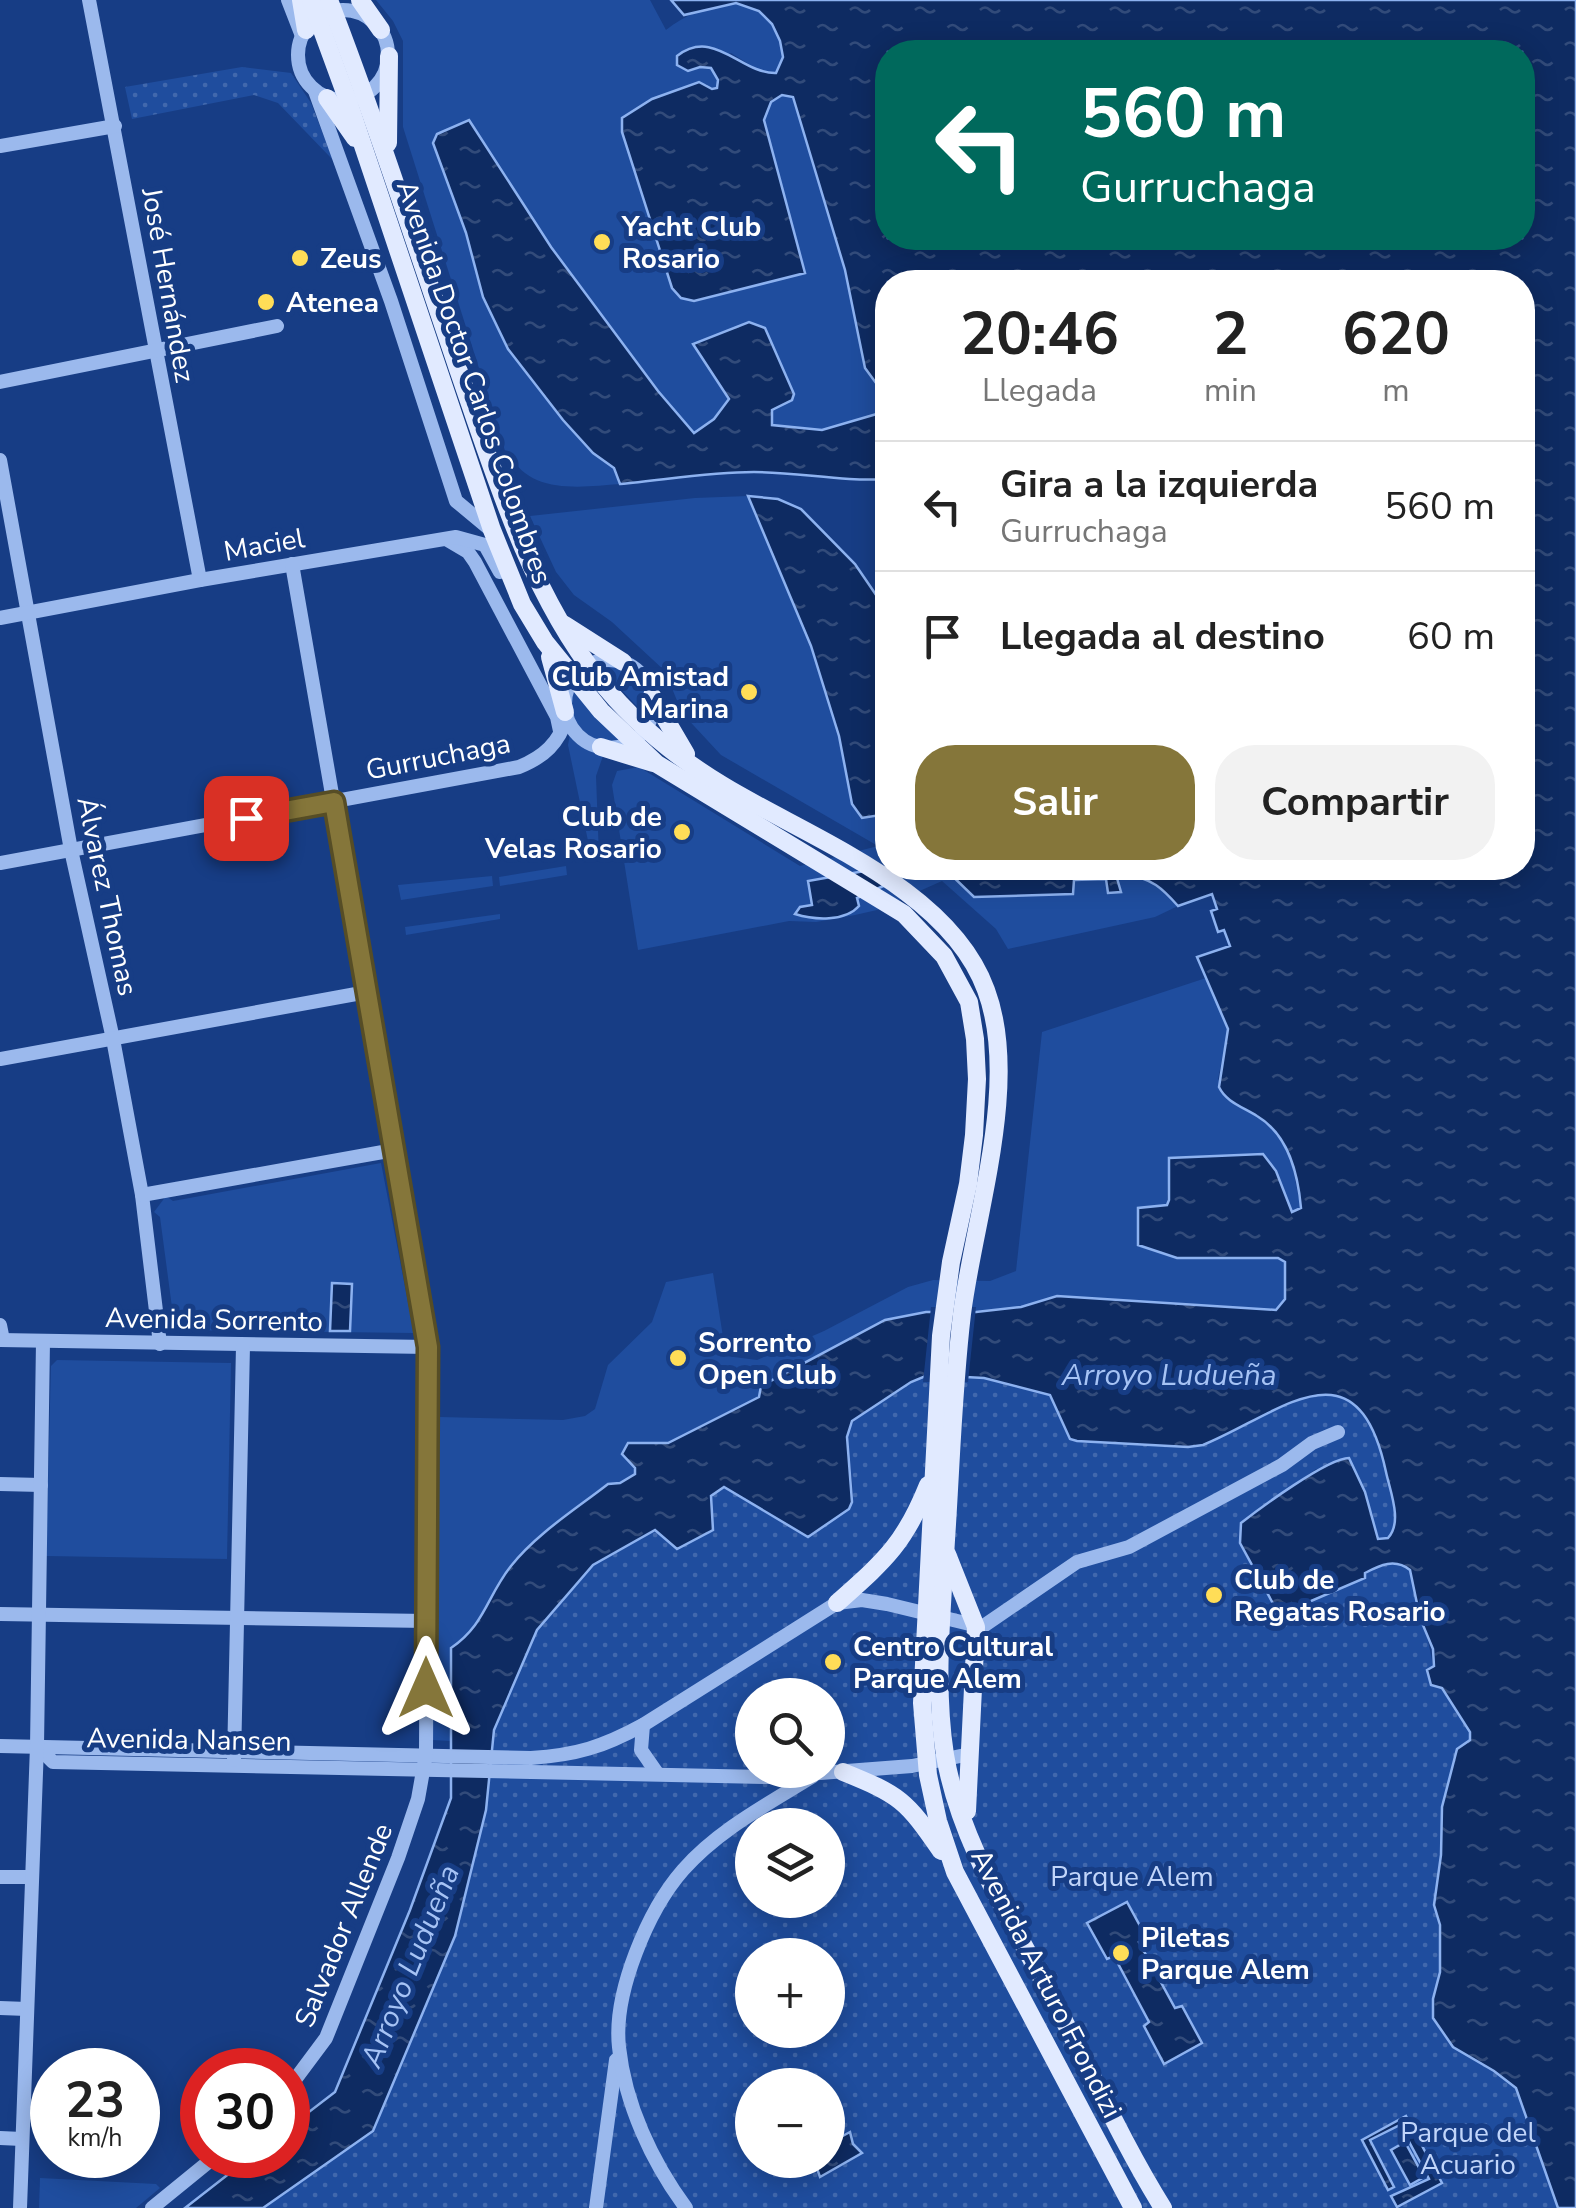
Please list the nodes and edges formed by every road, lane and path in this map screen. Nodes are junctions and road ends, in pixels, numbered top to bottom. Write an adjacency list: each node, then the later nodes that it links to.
1 (89, 0): 10 (street, José Hernández)
2 (288, 0): 5 (street)
3 (301, 0): 5 (main road, Avenida Doctor Carlos Colombres)
4 (360, 0): 6 (main road)
5 (317, 16): 6 (street); 8 (street); 9 (main road, Avenida Doctor Carlos Colombres)
6 (381, 30): 7 (street)
7 (389, 56): 9 (street); 13 (main road)
8 (321, 94): 9 (street); 12 (main road); 18 (street)
9 (358, 98): 12 (main road, Avenida Doctor Carlos Colombres); 13 (main road, Avenida Doctor Carlos Colombres)
10 (115, 126): 11 (street); 15 (street, José Hernández)
11 (0, 146)
12 (367, 155): 18 (main road, Avenida Doctor Carlos Colombres)
13 (388, 164): 25 (main road, Avenida Doctor Carlos Colombres)
14 (277, 326): 15 (street)
15 (155, 352): 16 (street); 21 (street, José Hernández)
16 (0, 382)
17 (0, 460): 23 (street, Álvarez Thomas)
18 (492, 530): 22 (main road, Avenida Doctor Carlos Colombres)
19 (445, 538): 20 (street, Maciel); 22 (street, Maciel); 31 (street)
20 (292, 564): 21 (street, Maciel); 36 (street)
21 (200, 580): 23 (street, Maciel)
22 (514, 585): 26 (main road, Avenida Doctor Carlos Colombres)
23 (28, 613): 24 (street, Maciel); 37 (street, Álvarez Thomas)
24 (0, 618)
25 (564, 624): 27 (main road); 28 (main road, Avenida Doctor Carlos Colombres)
26 (545, 642): 29 (main road, Avenida Doctor Carlos Colombres); 31 (main road)
27 (623, 662): 28 (street); 30 (street)
28 (588, 665): 29 (street); 32 (main road, Avenida Doctor Carlos Colombres)
29 (572, 679): 31 (street); 32 (main road, Avenida Doctor Carlos Colombres)
30 (652, 696): 32 (street); 34 (main road)
31 (565, 722): 33 (street); 36 (street, Gurruchaga)
32 (638, 734): 33 (street); 34 (main road, Avenida Doctor Carlos Colombres); 35 (main road, Avenida Doctor Carlos Colombres)
33 (601, 747): 35 (main road)
34 (691, 763): 39 (main road, Avenida Doctor Carlos Colombres)
35 (658, 764): 46 (main road, Avenida Doctor Carlos Colombres)
36 (334, 802): 37 (street, Gurruchaga); 41 (street)
37 (70, 850): 38 (street, Gurruchaga); 42 (street, Álvarez Thomas)
38 (0, 863)
39 (875, 872)
40 (888, 880): 46 (main road, Avenida Doctor Carlos Colombres)
41 (367, 992): 42 (street); 44 (street)
42 (113, 1039): 43 (street); 45 (street, Álvarez Thomas)
43 (0, 1059)
44 (394, 1150): 45 (street); 51 (street)
45 (142, 1195): 49 (street, Álvarez Thomas)
46 (960, 1264): 52 (main road, Avenida Doctor Carlos Colombres); 53 (main road, Avenida Doctor Carlos Colombres)
47 (1, 1335): 48 (street, Avenida Sorrento)
48 (43, 1341): 49 (street, Avenida Sorrento); 57 (street)
49 (160, 1344): 50 (street, Avenida Sorrento)
50 (242, 1346): 51 (street, Avenida Sorrento); 63 (street)
51 (428, 1347): 64 (street)
52 (934, 1418): 55 (main road, Avenida Arturo Frondizi)
53 (954, 1418): 58 (main road, Avenida Arturo Frondizi)
54 (1338, 1432): 65 (street)
55 (934, 1471): 59 (main road); 60 (main road, Avenida Arturo Frondizi)
56 (0, 1484): 57 (street)
57 (40, 1485): 62 (street)
58 (946, 1551): 60 (main road, Avenida Arturo Frondizi); 65 (main road)
59 (836, 1603): 60 (street); 66 (street, Avenida Nansen)
60 (933, 1613): 65 (street); 71 (main road, Avenida Arturo Frondizi)
61 (0, 1614): 62 (street)
62 (38, 1615): 63 (street); 68 (street)
63 (236, 1618): 64 (street); 70 (street)
64 (426, 1621): 72 (street)
65 (976, 1627): 69 (main road)
66 (649, 1721): 73 (street, Avenida Nansen); 75 (street)
67 (0, 1746): 68 (street)
68 (37, 1746): 70 (street, Avenida Nansen); 82 (street)
69 (970, 1754): 71 (street, Avenida Nansen); 79 (main road)
70 (234, 1758): 72 (street, Avenida Nansen)
71 (936, 1760): 74 (street, Avenida Nansen); 79 (main road, Avenida Arturo Frondizi); 80 (main road, Avenida Arturo Frondizi)
72 (433, 1762): 73 (street, Avenida Nansen); 86 (street, Salvador Allende)
73 (529, 1765): 75 (street, Avenida Nansen)
74 (845, 1772)
75 (658, 1773): 77 (street, Avenida Nansen)
76 (845, 1773): 80 (main road)
77 (735, 1774)
78 (795, 1788): 85 (street)
79 (967, 1832): 95 (main road, Avenida Arturo Frondizi)
80 (955, 1872): 94 (main road, Avenida Arturo Frondizi)
81 (0, 1877): 82 (street)
82 (32, 1877): 84 (street)
83 (0, 2008): 84 (street)
84 (27, 2009): 88 (street)
85 (618, 2042): 92 (street); 93 (street)
86 (310, 2059)
87 (0, 2138): 88 (street)
88 (22, 2138): 90 (street)
89 (189, 2178): 91 (street)
90 (20, 2208)
91 (152, 2208)
92 (596, 2208)
93 (686, 2208)
94 (1133, 2208)
95 (1164, 2208)

